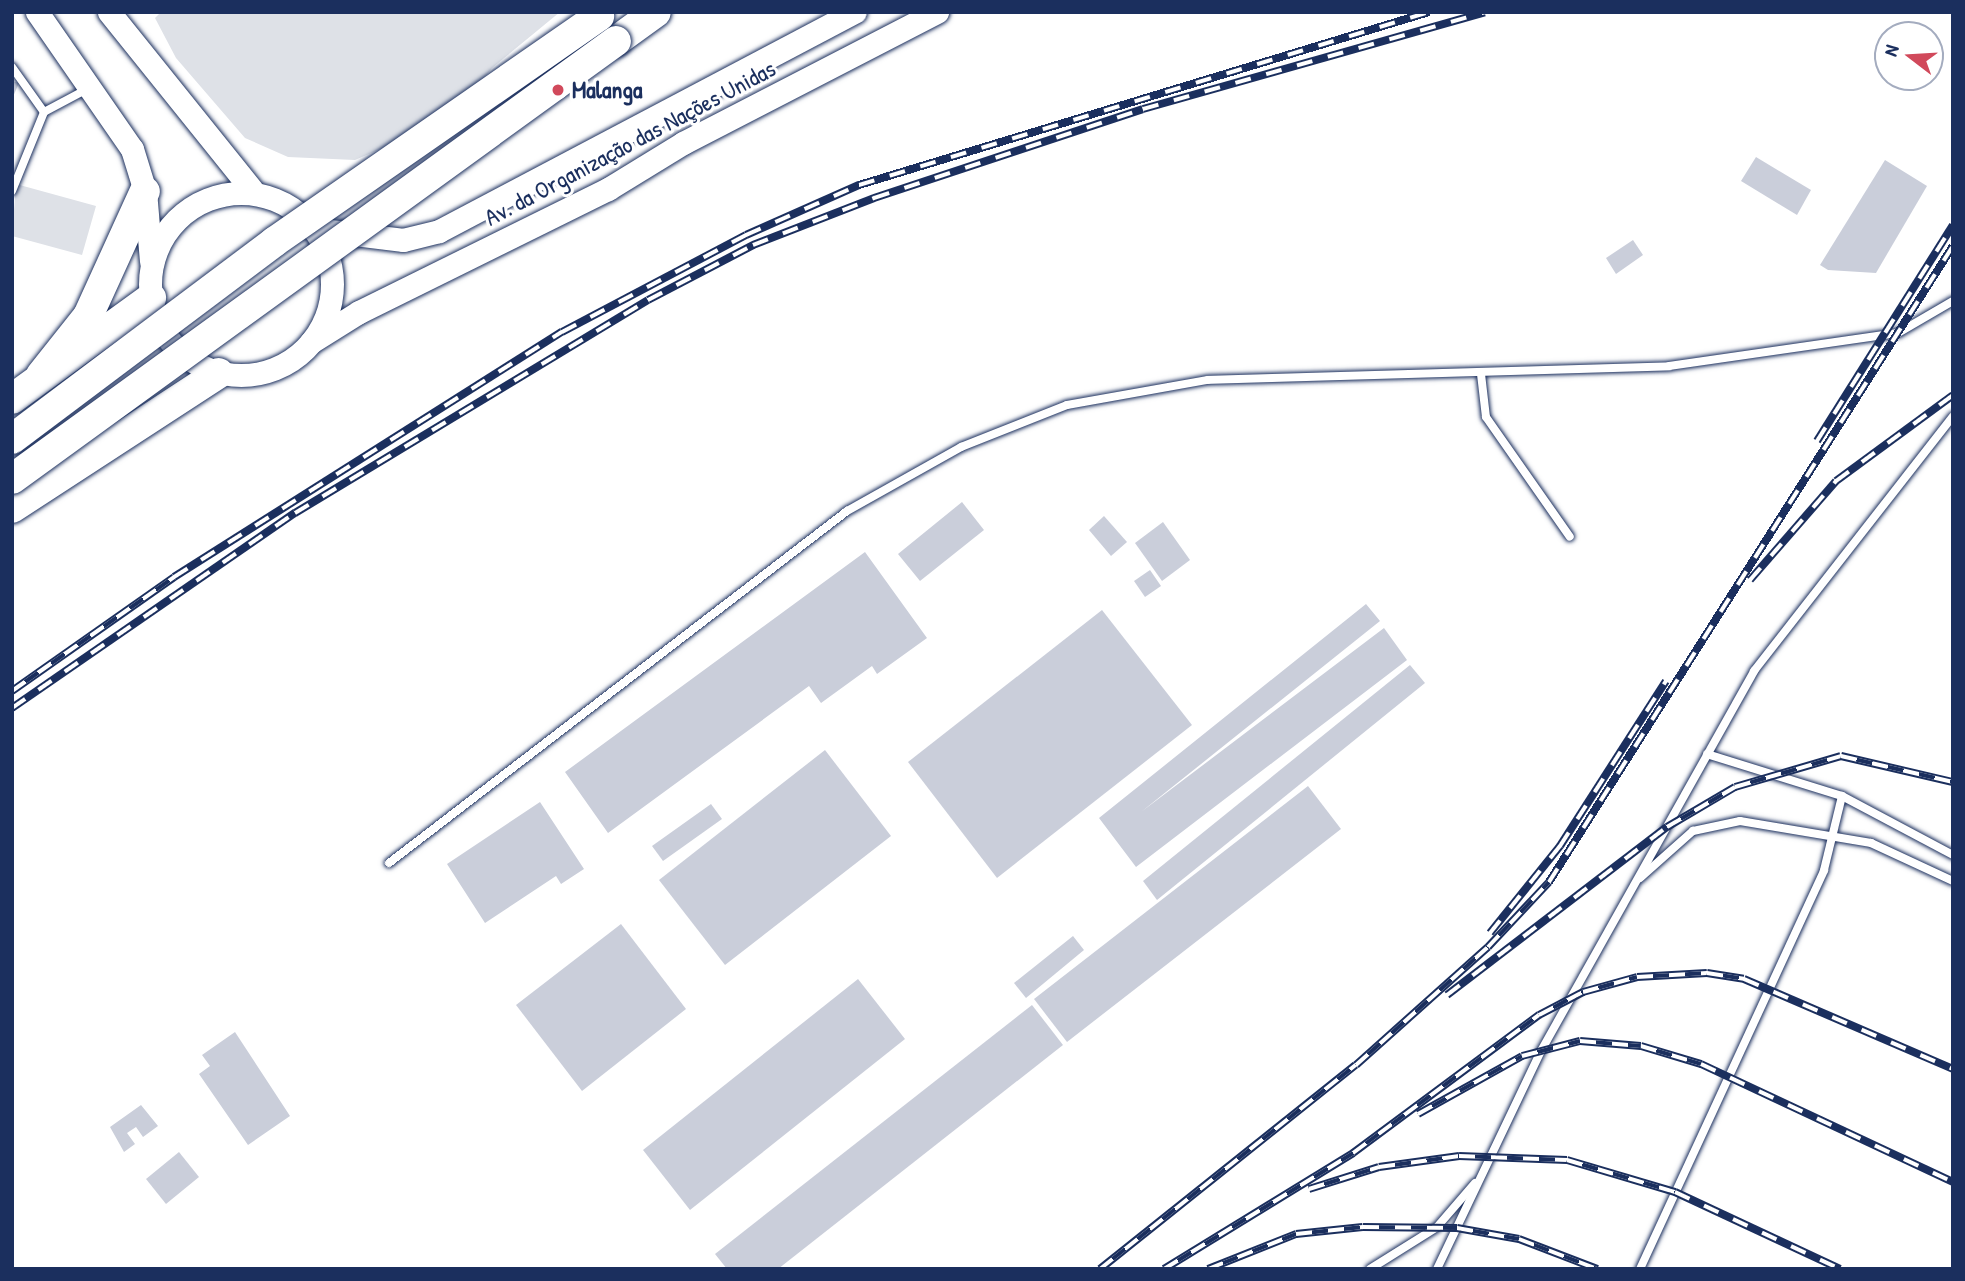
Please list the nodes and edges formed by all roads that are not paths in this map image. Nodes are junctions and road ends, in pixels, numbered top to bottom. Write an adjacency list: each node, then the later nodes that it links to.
1 (37, 12): 8 (main road)
2 (109, 12): 10 (main road)
3 (656, 12): 24 (highway, bridge)
4 (855, 12): 13 (main road, Av. da Organização das Nações Unidas)
5 (937, 12): 17 (main road, Av. da Organização das Nações Unidas)
6 (602, 14): 23 (highway, bridge)
7 (12, 67): 9 (lane)
8 (92, 86): 9 (lane); 12 (main road)
9 (44, 112): 11 (lane)
10 (252, 190): 13 (main road); 14 (main road)
11 (12, 191)
12 (145, 191): 14 (main road); 19 (highway)
13 (314, 229): 17 (main road)
14 (152, 264): 15 (main road)
15 (151, 298): 18 (main road); 19 (highway)
16 (1953, 301): 20 (lane)
17 (312, 342): 18 (main road)
18 (219, 373): 25 (highway)
19 (41, 374): 21 (highway)
20 (1481, 374): 26 (lane); 31 (lane)
21 (12, 399)
22 (1953, 416): 27 (lane)
23 (12, 439)
24 (12, 479)
25 (12, 508)
26 (1570, 537)
27 (1707, 754): 28 (lane); 33 (lane)
28 (1842, 796): 29 (lane); 30 (lane)
29 (1833, 834): 32 (lane); 33 (lane); 37 (lane)
30 (1953, 855)
31 (389, 863)
32 (1953, 881)
33 (1627, 894): 34 (lane)
34 (1481, 1176): 35 (lane); 36 (lane)
35 (1370, 1269)
36 (1437, 1269)
37 (1640, 1269)

